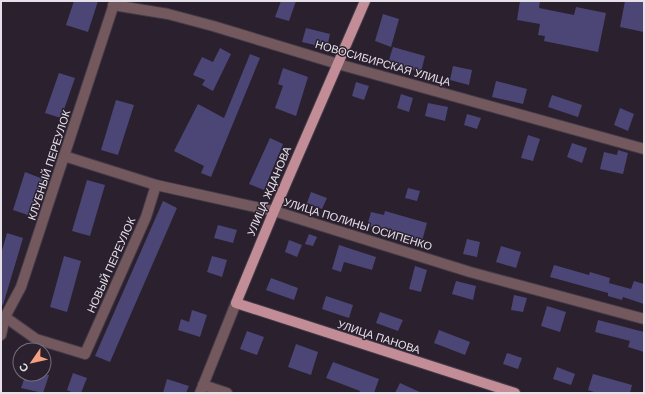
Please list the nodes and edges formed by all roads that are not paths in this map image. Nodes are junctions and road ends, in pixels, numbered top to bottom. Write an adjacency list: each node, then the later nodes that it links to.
1 (365, 1): 3 (main road, УЛИЦА ЖДАНОВА)
2 (114, 3): 3 (street, НОВОСИБИРСКАЯ УЛИЦА); 5 (street, КЛУБНЫЙ ПЕРЕУЛОК)
3 (338, 64): 4 (street, НОВОСИБИРСКАЯ УЛИЦА); 7 (main road, УЛИЦА ЖДАНОВА)
4 (644, 149)
5 (64, 156): 6 (street, УЛИЦА ПОЛИНЫ ОСИПЕНКО); 9 (street, КЛУБНЫЙ ПЕРЕУЛОК)
6 (156, 185): 7 (street, УЛИЦА ПОЛИНЫ ОСИПЕНКО); 9 (street, НОВЫЙ ПЕРЕУЛОК)
7 (274, 211): 8 (main road, УЛИЦА ЖДАНОВА); 10 (street, УЛИЦА ПОЛИНЫ ОСИПЕНКО)
8 (236, 303): 12 (street, УЛИЦА ЖДАНОВА); 14 (main road, УЛИЦА ПАНОВА)
9 (5, 317): 11 (street, КЛУБНЫЙ ПЕРЕУЛОК)
10 (644, 319)
11 (1, 335)
12 (202, 389): 13 (street)
13 (227, 393)
14 (515, 393)

